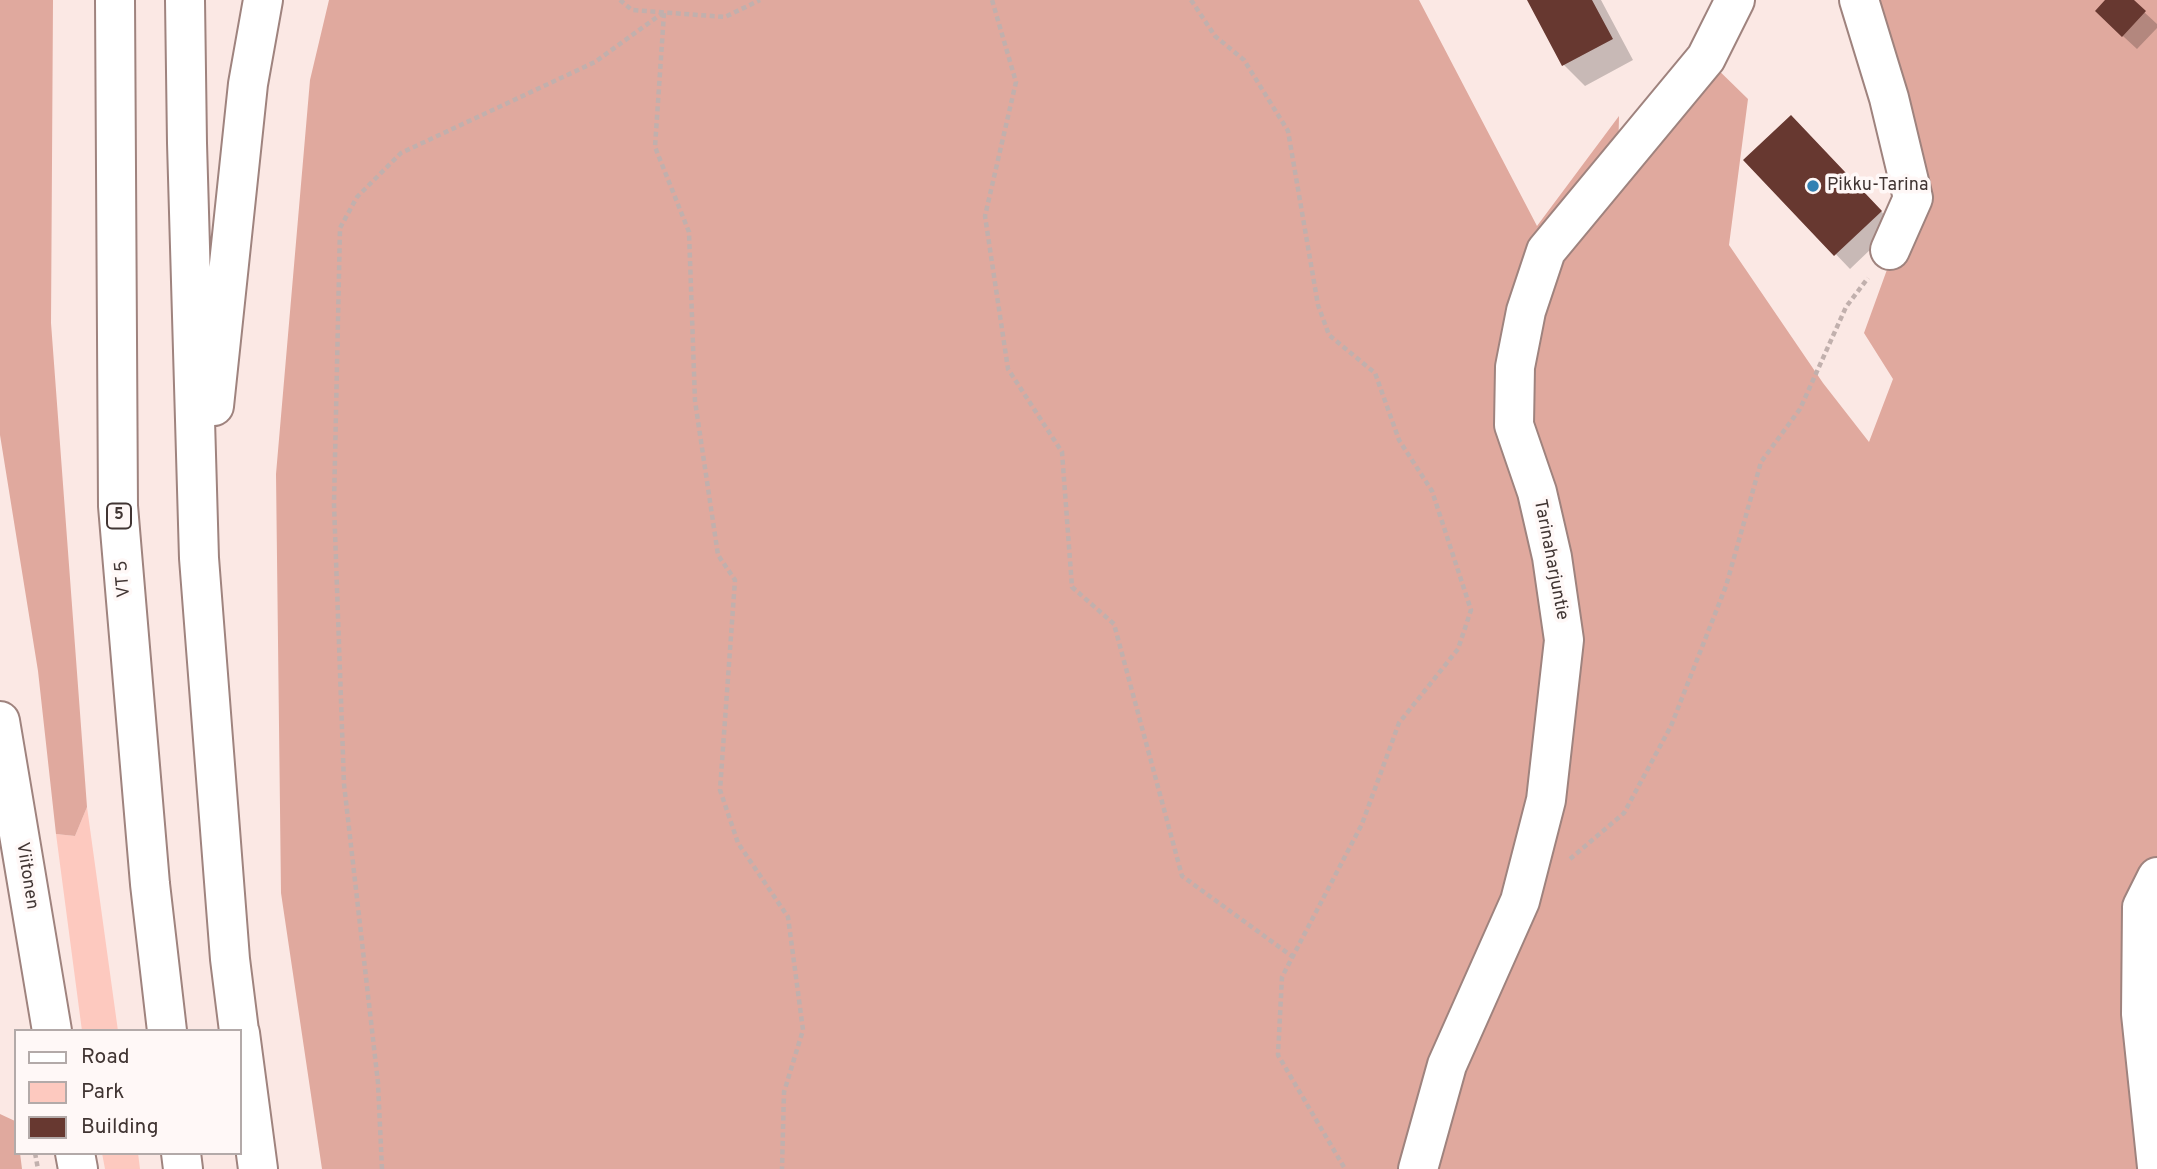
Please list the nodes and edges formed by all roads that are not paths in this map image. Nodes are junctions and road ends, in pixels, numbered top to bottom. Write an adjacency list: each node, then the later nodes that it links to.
1 (115, 0): 11 (main road, VT 5 / 5)
2 (186, 0): 7 (main road)
3 (263, 0): 7 (main road)
4 (1735, 0): 16 (main road, Tarinaharjuntie)
5 (1859, 0): 6 (main road)
6 (1890, 250)
7 (198, 558): 12 (main road)
8 (0, 721): 10 (main road, Viitonen)
9 (2157, 877): 14 (main road)
10 (52, 1029)
11 (167, 1029)
12 (240, 1029)
13 (242, 1047): 15 (main road)
14 (2157, 1167)
15 (258, 1169)
16 (1418, 1169)

